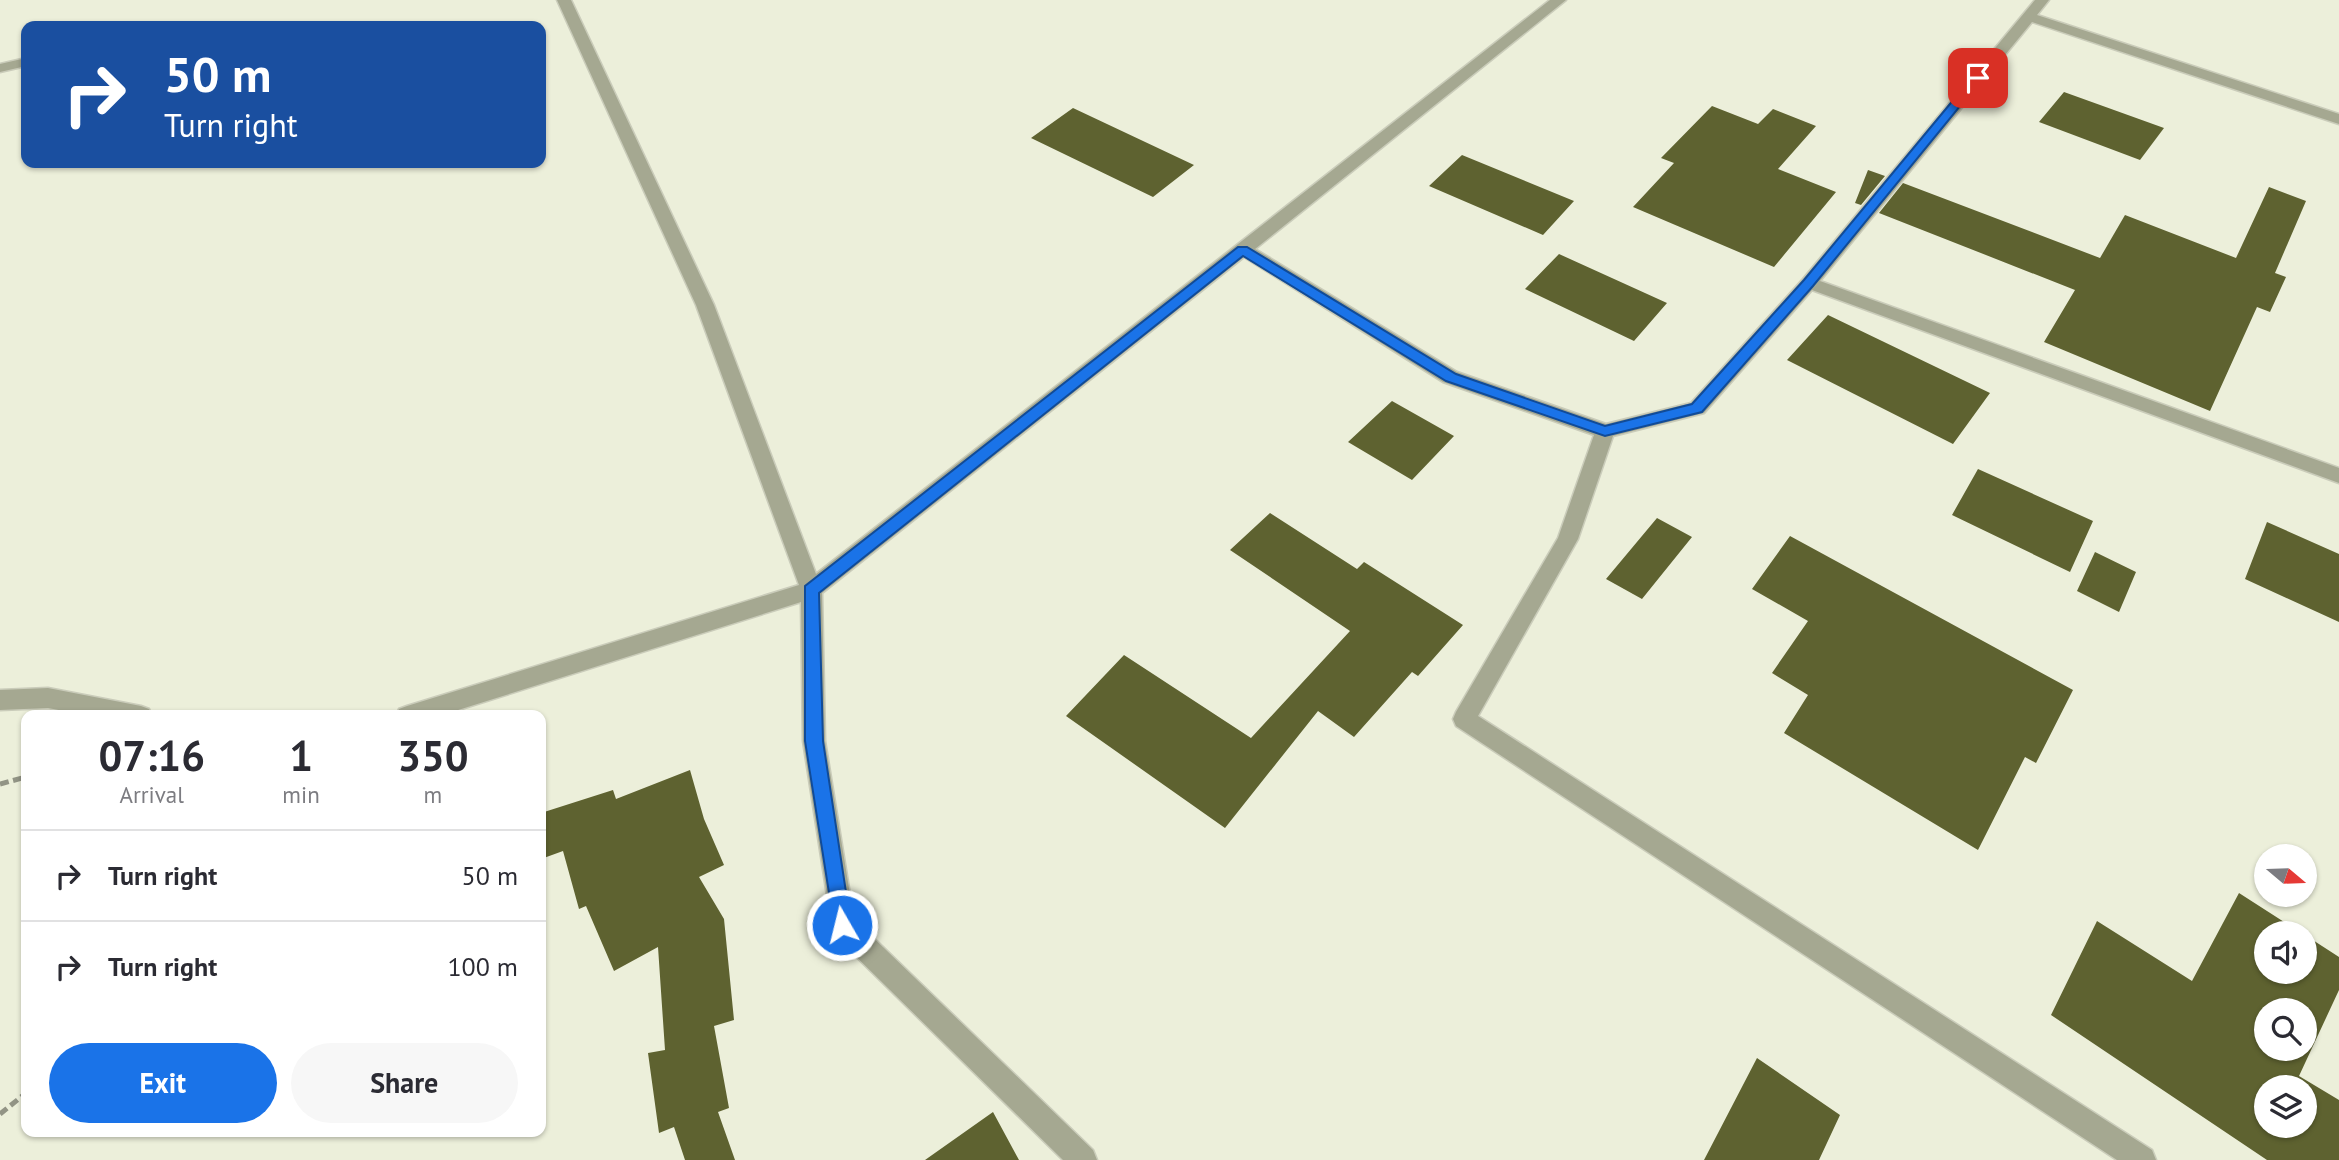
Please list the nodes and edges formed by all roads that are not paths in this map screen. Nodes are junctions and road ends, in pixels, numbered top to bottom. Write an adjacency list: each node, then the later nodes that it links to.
1 (564, 0): 12 (street)
2 (1559, 0): 8 (street)
3 (2042, 0): 4 (street)
4 (2028, 16): 7 (street); 9 (street)
5 (21, 63): 6 (street)
6 (0, 68)
7 (2339, 119)
8 (1243, 250): 10 (street); 12 (street)
9 (1808, 283): 10 (street); 11 (street)
10 (1605, 431): 17 (street)
11 (2339, 476)
12 (811, 590): 15 (street); 16 (street)
13 (0, 700): 14 (street)
14 (110, 710)
15 (426, 710)
16 (1083, 1160)
17 (2142, 1160)

